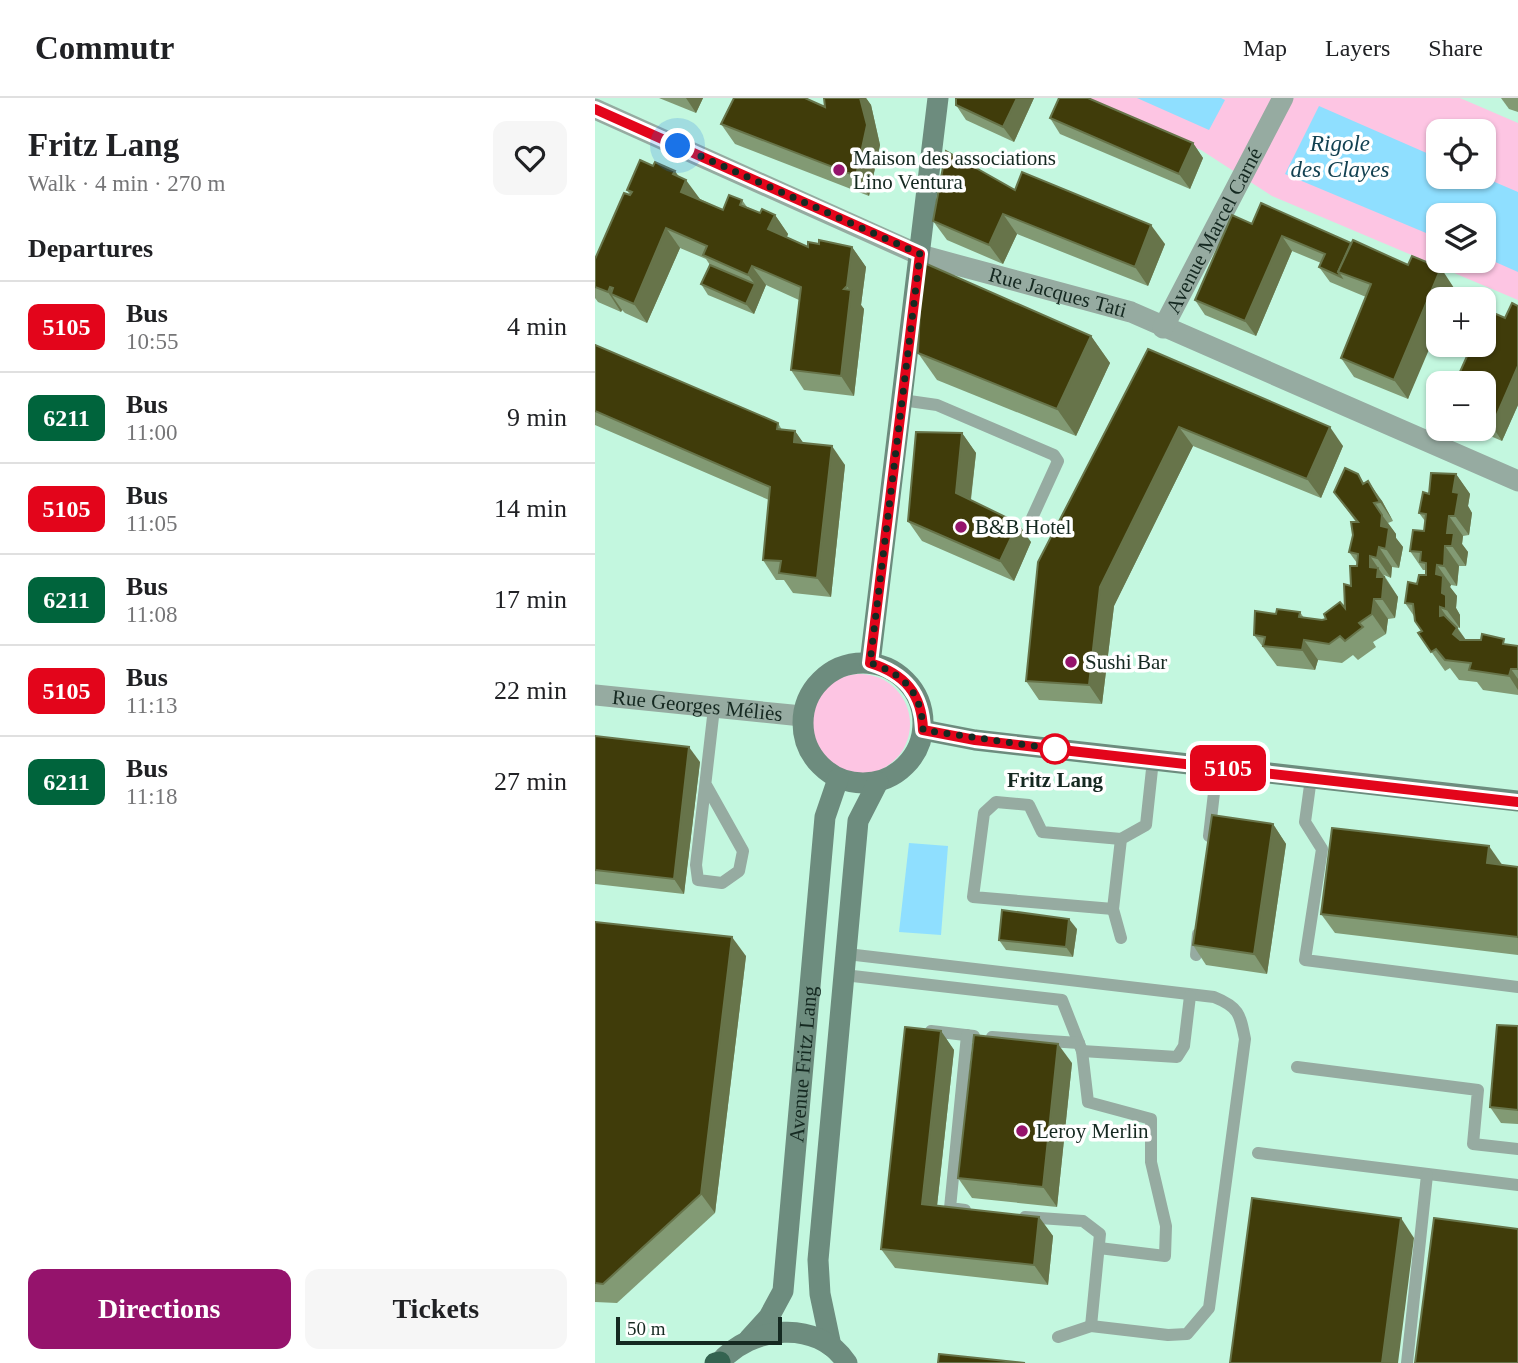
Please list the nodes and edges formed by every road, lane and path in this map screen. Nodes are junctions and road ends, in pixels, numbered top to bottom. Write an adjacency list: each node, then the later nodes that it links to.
1 (938, 98): 4 (street)
2 (1283, 98): 5 (street, Avenue Marcel Carné)
3 (595, 109): 4 (street, Rue Jacques Tati)
4 (920, 254): 5 (street, Rue Jacques Tati); 6 (street)
5 (1163, 328): 7 (street, Rue Jacques Tati)
6 (902, 400): 8 (lane); 9 (street)
7 (1518, 481)
8 (1032, 518)
9 (870, 663): 12 (street); 13 (street)
10 (595, 695): 11 (street, Rue Georges Méliès)
11 (714, 708): 12 (street, Rue Georges Méliès); 19 (lane)
12 (802, 716): 17 (street)
13 (923, 730): 14 (street); 18 (street)
14 (1153, 760): 15 (street); 21 (lane)
15 (1217, 767): 16 (street); 22 (lane)
16 (1311, 778): 20 (street); 28 (lane)
17 (838, 779): 18 (street); 43 (street, Avenue Fritz Lang)
18 (879, 782): 27 (street, Avenue Fritz Lang)
19 (706, 785): 19 (lane)
20 (1518, 802)
21 (1121, 839): 23 (lane); 23 (lane)
22 (1208, 847)
23 (1113, 909): 25 (lane)
24 (1200, 915): 26 (lane)
25 (1121, 938)
26 (1196, 955)
27 (845, 965): 29 (lane); 32 (lane); 44 (street, Avenue Fritz Lang)
28 (1518, 987)
29 (1190, 996): 32 (lane); 41 (lane)
30 (931, 1031): 31 (lane)
31 (967, 1035): 32 (lane); 38 (lane)
32 (1080, 1047): 40 (lane)
33 (1297, 1067): 34 (lane)
34 (1518, 1149)
35 (1258, 1153): 36 (lane)
36 (1427, 1175): 37 (lane); 47 (lane)
37 (1518, 1185)
38 (976, 1211)
39 (1016, 1216): 40 (lane)
40 (1099, 1248): 41 (lane)
41 (1091, 1326): 42 (lane)
42 (1058, 1338)
43 (749, 1339): 44 (street); 45 (street)
44 (831, 1346): 46 (street)
45 (718, 1363)
46 (847, 1363)
47 (1407, 1363)

